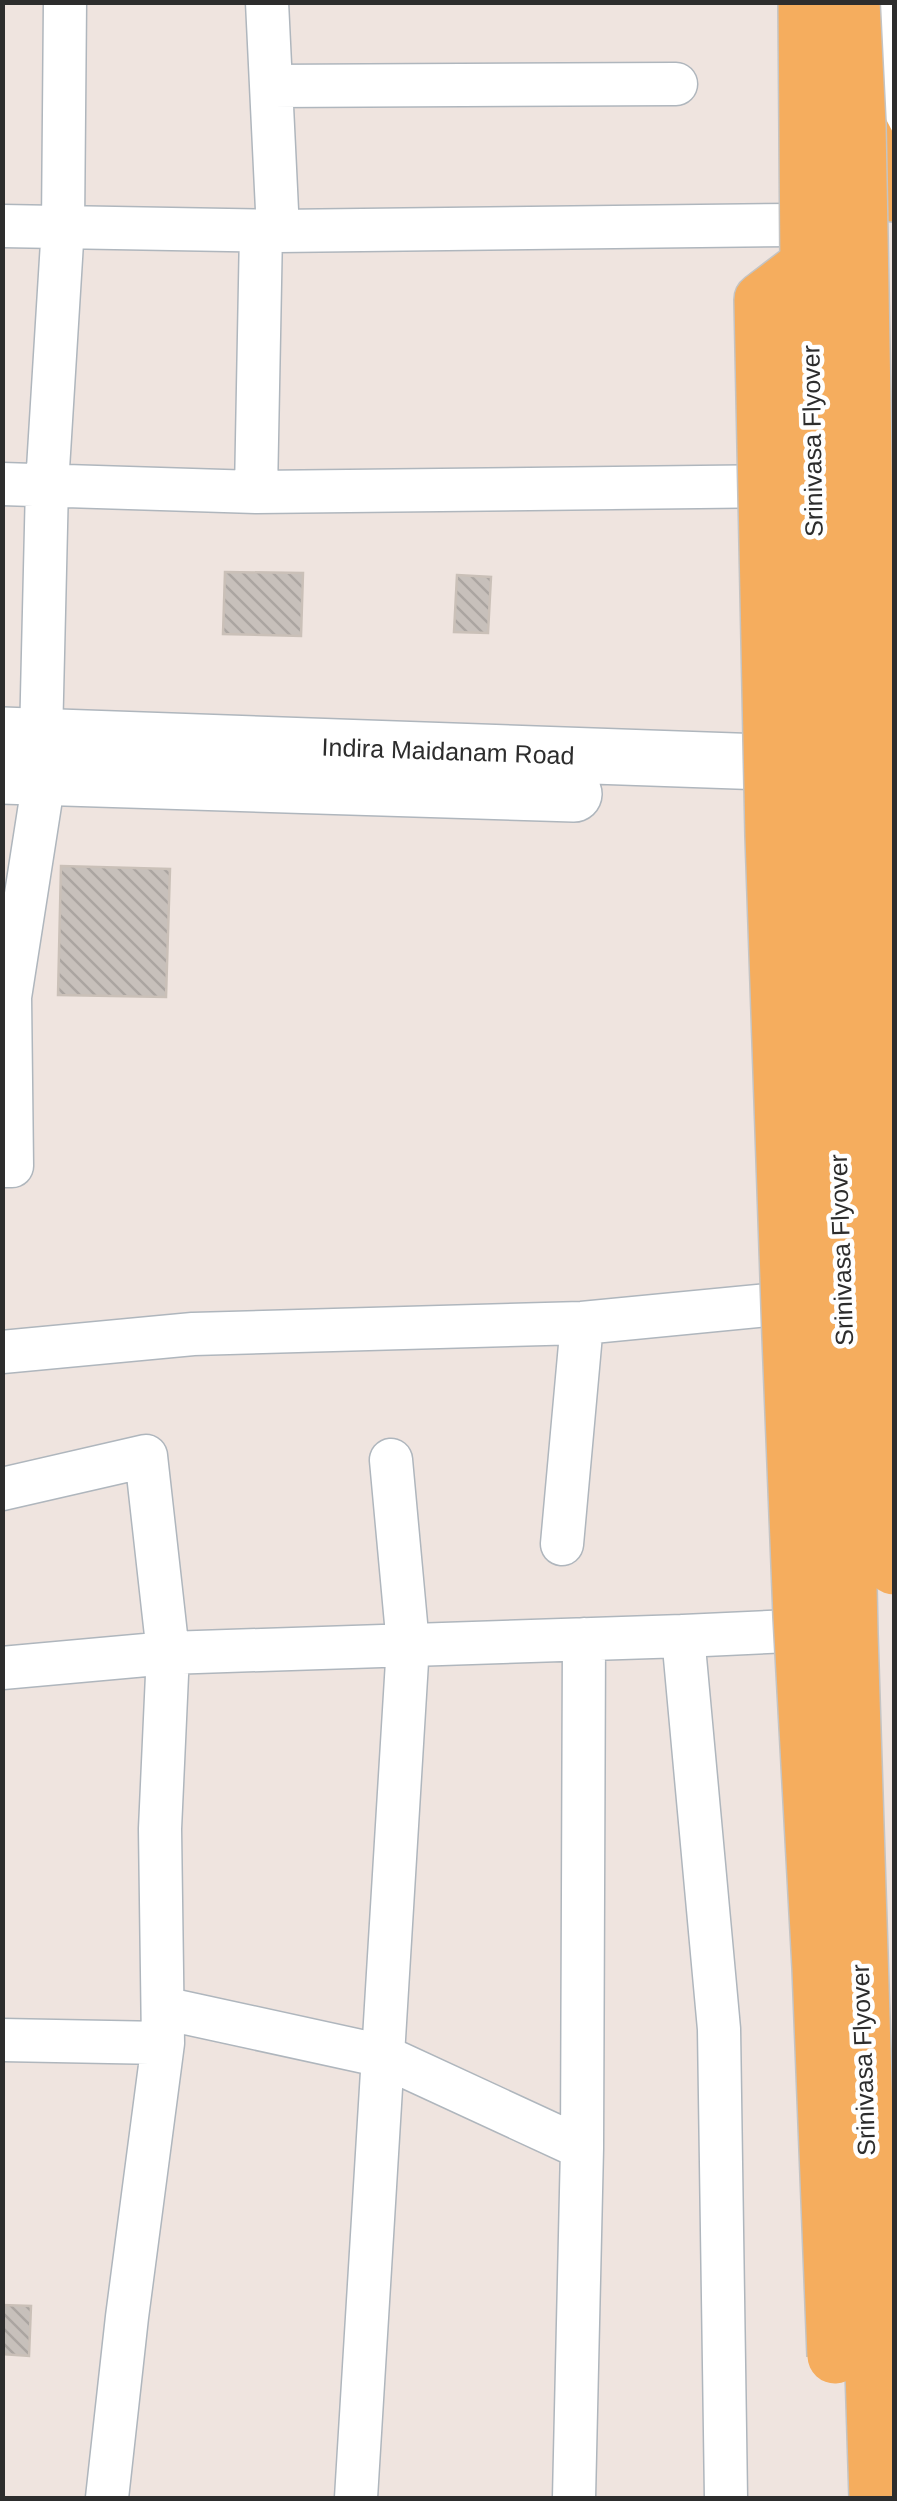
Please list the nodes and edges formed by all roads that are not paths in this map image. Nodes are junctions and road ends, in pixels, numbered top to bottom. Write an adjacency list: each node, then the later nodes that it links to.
1 (65, 2): 12 (street)
2 (267, 2): 8 (street)
3 (786, 2): 14 (street)
4 (806, 2): 14 (main road, Srinivasa Flyover, bridge)
5 (852, 2): 9 (main road, Srinivasa Flyover, bridge)
6 (892, 2): 9 (street)
7 (676, 84): 8 (street)
8 (271, 86): 13 (street)
9 (876, 119): 10 (main road); 31 (main road, Srinivasa Flyover, bridge)
10 (894, 194)
11 (2, 226): 12 (street)
12 (62, 226): 13 (street); 16 (street)
13 (269, 230): 14 (street); 18 (street)
14 (801, 245): 17 (street); 46 (main road, bridge); 48 (main road, Srinivasa Flyover, bridge)
15 (2, 484): 16 (street)
16 (47, 486): 18 (street); 19 (street)
17 (793, 486): 18 (street); 21 (street)
18 (256, 492)
19 (22, 757): 21 (street, Indira Maidanam Road); 23 (street)
20 (894, 766): 21 (street, Indira Maidanam Road)
21 (798, 782): 22 (street); 25 (street)
22 (894, 803)
23 (6, 997): 24 (street)
24 (2, 1166)
25 (820, 1300): 26 (street); 32 (street)
26 (582, 1324): 27 (street); 30 (street)
27 (2, 1352)
28 (391, 1460): 35 (street)
29 (2, 1489): 36 (street)
30 (562, 1544)
31 (894, 1567)
32 (835, 1629): 33 (street); 47 (street)
33 (683, 1636): 34 (street); 45 (street)
34 (584, 1640): 35 (street); 41 (street)
35 (408, 1645): 36 (street); 40 (street)
36 (168, 1653): 37 (street); 38 (street)
37 (2, 1668)
38 (163, 2026): 39 (street); 40 (street); 42 (street)
39 (2, 2040)
40 (383, 2056): 41 (street); 43 (street)
41 (582, 2148): 44 (street)
42 (107, 2498)
43 (356, 2498)
44 (574, 2498)
45 (726, 2498)
46 (840, 2498)
47 (860, 2498)
48 (878, 2498)

